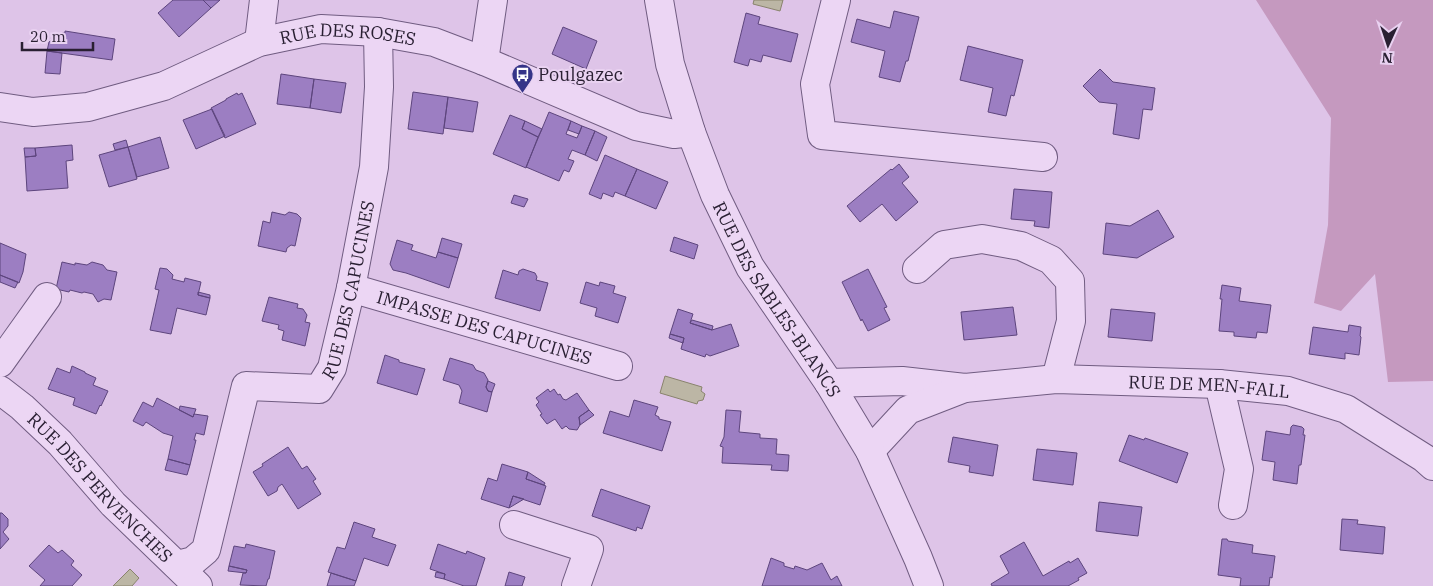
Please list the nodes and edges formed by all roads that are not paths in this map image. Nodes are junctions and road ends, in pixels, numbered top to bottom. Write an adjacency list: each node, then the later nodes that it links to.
1 (264, 0): 6 (street)
2 (493, 0): 7 (street)
3 (659, 0): 9 (street, RUE DES SABLES-BLANCS)
4 (836, 0): 10 (street)
5 (378, 32): 6 (street, RUE DES ROSES); 7 (street, RUE DES ROSES); 12 (street, RUE DES CAPUCINES)
6 (259, 42): 8 (street, RUE DES ROSES)
7 (484, 60): 9 (street, RUE DES ROSES)
8 (0, 107)
9 (691, 132): 17 (street, RUE DES SABLES-BLANCS)
10 (1043, 157)
11 (917, 269): 16 (street)
12 (351, 288): 15 (street, IMPASSE DES CAPUCINES); 25 (street, RUE DES CAPUCINES)
13 (48, 297): 14 (street)
14 (0, 363)
15 (618, 366)
16 (1056, 379): 18 (street, RUE DE MEN-FALL); 19 (street, RUE DE MEN-FALL)
17 (829, 383): 19 (street, RUE DE MEN-FALL); 21 (street, RUE DES SABLES-BLANCS)
18 (1219, 384): 22 (street, RUE DE MEN-FALL); 23 (street)
19 (965, 388): 21 (street, RUE DE MEN-FALL)
20 (0, 390): 25 (street, RUE DES PERVENCHES)
21 (870, 451): 28 (street, RUE DES SABLES-BLANCS)
22 (1433, 466)
23 (1233, 505)
24 (514, 525): 27 (street)
25 (177, 565): 26 (street, RUE DES PERVENCHES)
26 (198, 586)
27 (576, 586)
28 (929, 586)

